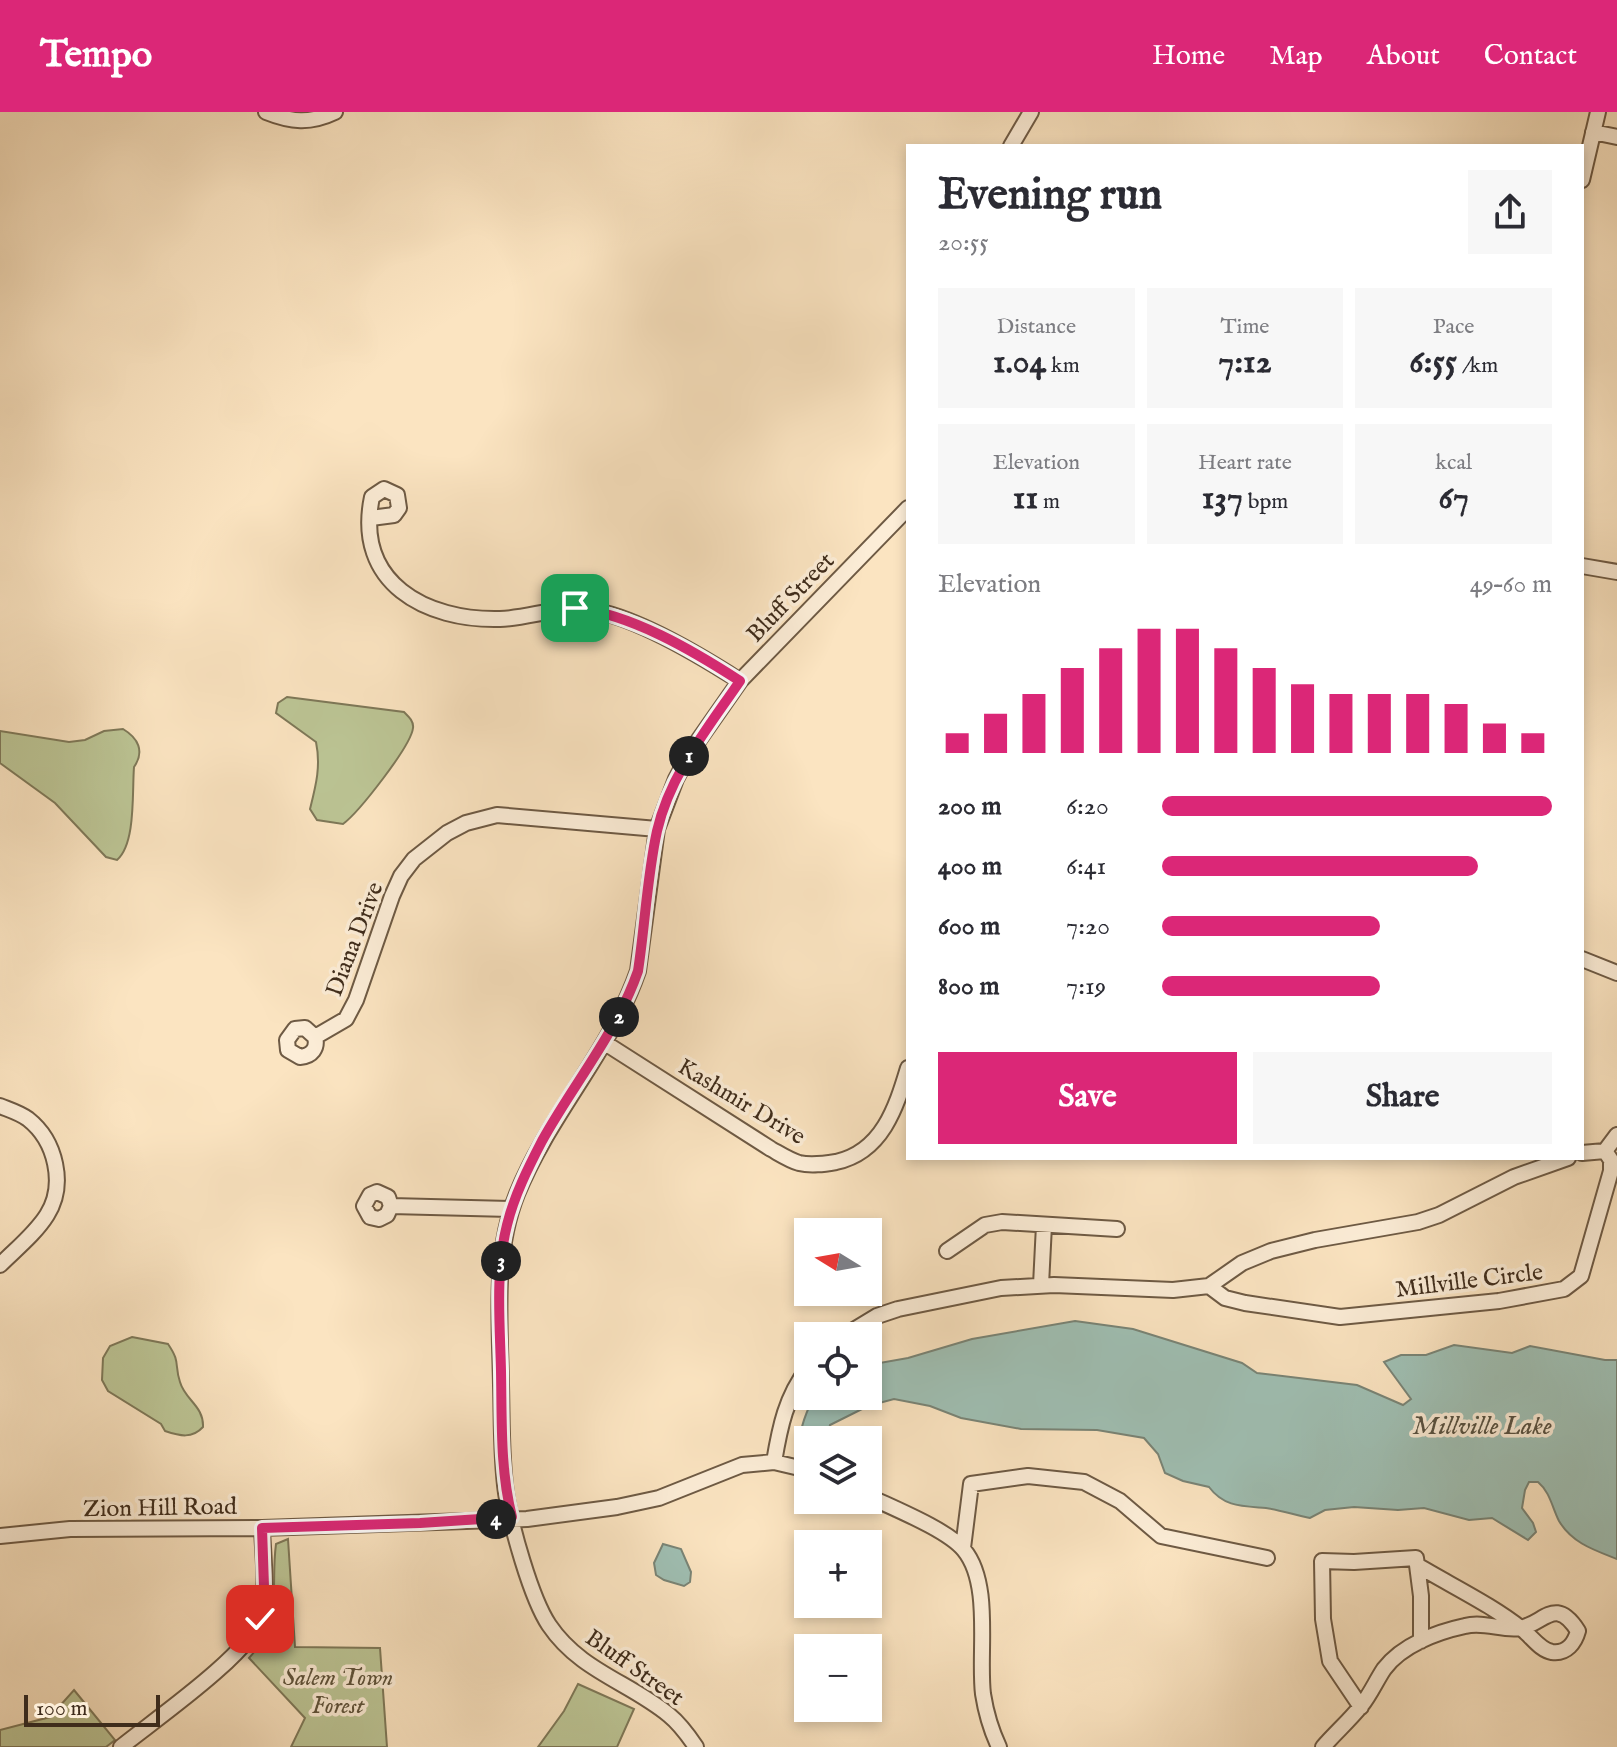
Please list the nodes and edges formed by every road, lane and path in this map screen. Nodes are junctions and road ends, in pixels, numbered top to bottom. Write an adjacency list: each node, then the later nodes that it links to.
1 (266, 112): 2 (street)
2 (335, 112)
3 (1031, 112): 7 (street)
4 (1598, 112): 5 (street)
5 (1593, 132): 6 (street); 8 (street)
6 (1617, 137)
7 (1012, 144)
8 (1584, 171)
9 (906, 510): 13 (street, Bluff Street)
10 (371, 518): 13 (street)
11 (1584, 566): 12 (street)
12 (1617, 572)
13 (740, 681): 14 (street, Bluff Street)
14 (657, 829): 17 (street, Diana Drive); 18 (street, Bluff Street)
15 (1584, 960): 16 (street)
16 (1617, 973)
17 (315, 1037)
18 (605, 1043): 19 (street, Kashmir Drive); 26 (street, Bluff Street)
19 (906, 1074)
20 (0, 1106): 30 (street)
21 (1617, 1135): 22 (street)
22 (1605, 1151): 23 (street); 32 (street, Millville Circle)
23 (1584, 1153)
24 (1562, 1160): 32 (street)
25 (391, 1206): 26 (street)
26 (511, 1209): 38 (street, Bluff Street)
27 (1044, 1225): 28 (street); 29 (street); 31 (street)
28 (1117, 1229)
29 (947, 1251)
30 (0, 1265)
31 (1041, 1285): 32 (street); 33 (street)
32 (1209, 1286)
33 (867, 1322)
34 (794, 1390): 35 (street)
35 (774, 1462): 36 (street); 38 (street, Zion Hill Road)
36 (794, 1467)
37 (882, 1503): 41 (street)
38 (512, 1517): 39 (street, Zion Hill Road); 48 (street, Bluff Street)
39 (262, 1528): 40 (street, Zion Hill Road); 47 (street)
40 (0, 1536)
41 (963, 1548): 42 (street); 49 (street)
42 (1267, 1558)
43 (1417, 1565): 44 (street); 45 (street); 46 (street)
44 (1521, 1628): 44 (street); 45 (street)
45 (1421, 1641): 46 (street)
46 (1361, 1707): 50 (street)
47 (121, 1747)
48 (696, 1747)
49 (999, 1747)
50 (1323, 1747)

